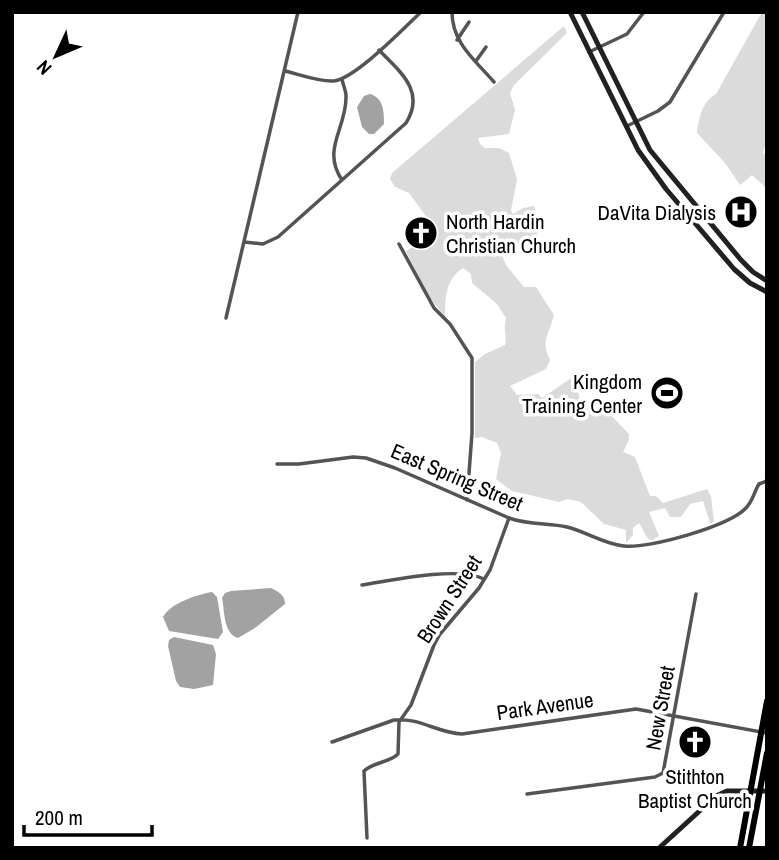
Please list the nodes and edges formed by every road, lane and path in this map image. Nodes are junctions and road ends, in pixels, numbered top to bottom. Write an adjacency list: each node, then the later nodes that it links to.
1 (298, 12): 15 (street)
2 (421, 12): 12 (street)
3 (452, 12): 9 (street)
4 (570, 12): 13 (street)
5 (582, 12): 11 (street)
6 (643, 12): 11 (street)
7 (724, 12): 18 (street)
8 (469, 22): 9 (street)
9 (457, 40): 14 (street)
10 (486, 47): 14 (street)
11 (599, 48): 13 (street); 18 (street)
12 (379, 50): 16 (street); 20 (street)
13 (589, 52): 19 (street)
14 (476, 61): 17 (street)
15 (284, 71): 16 (street); 21 (street)
16 (342, 79): 20 (street)
17 (494, 82)
18 (635, 122): 19 (street); 23 (street)
19 (625, 127): 24 (street)
20 (342, 180): 21 (street)
21 (243, 242): 25 (street)
22 (400, 244): 28 (street)
23 (767, 281)
24 (767, 292)
25 (226, 318)
26 (277, 464): 28 (street, East Spring Street)
27 (767, 481): 29 (street, East Spring Street)
28 (467, 500): 29 (street, East Spring Street)
29 (509, 519): 30 (street, Brown Street)
30 (484, 579): 31 (street); 35 (street, Brown Street)
31 (362, 585)
32 (696, 594): 34 (street, New Street)
33 (767, 701): 36 (highway)
34 (673, 716): 35 (street, Park Avenue); 36 (street, Park Avenue); 41 (street, New Street)
35 (400, 719): 37 (street); 42 (street, Brown Street)
36 (764, 733): 40 (highway)
37 (332, 742)
38 (767, 753): 39 (highway)
39 (763, 791): 40 (street); 45 (highway)
40 (750, 792): 43 (street); 44 (highway)
41 (527, 794)
42 (367, 838)
43 (659, 848)
44 (740, 848)
45 (749, 848)

